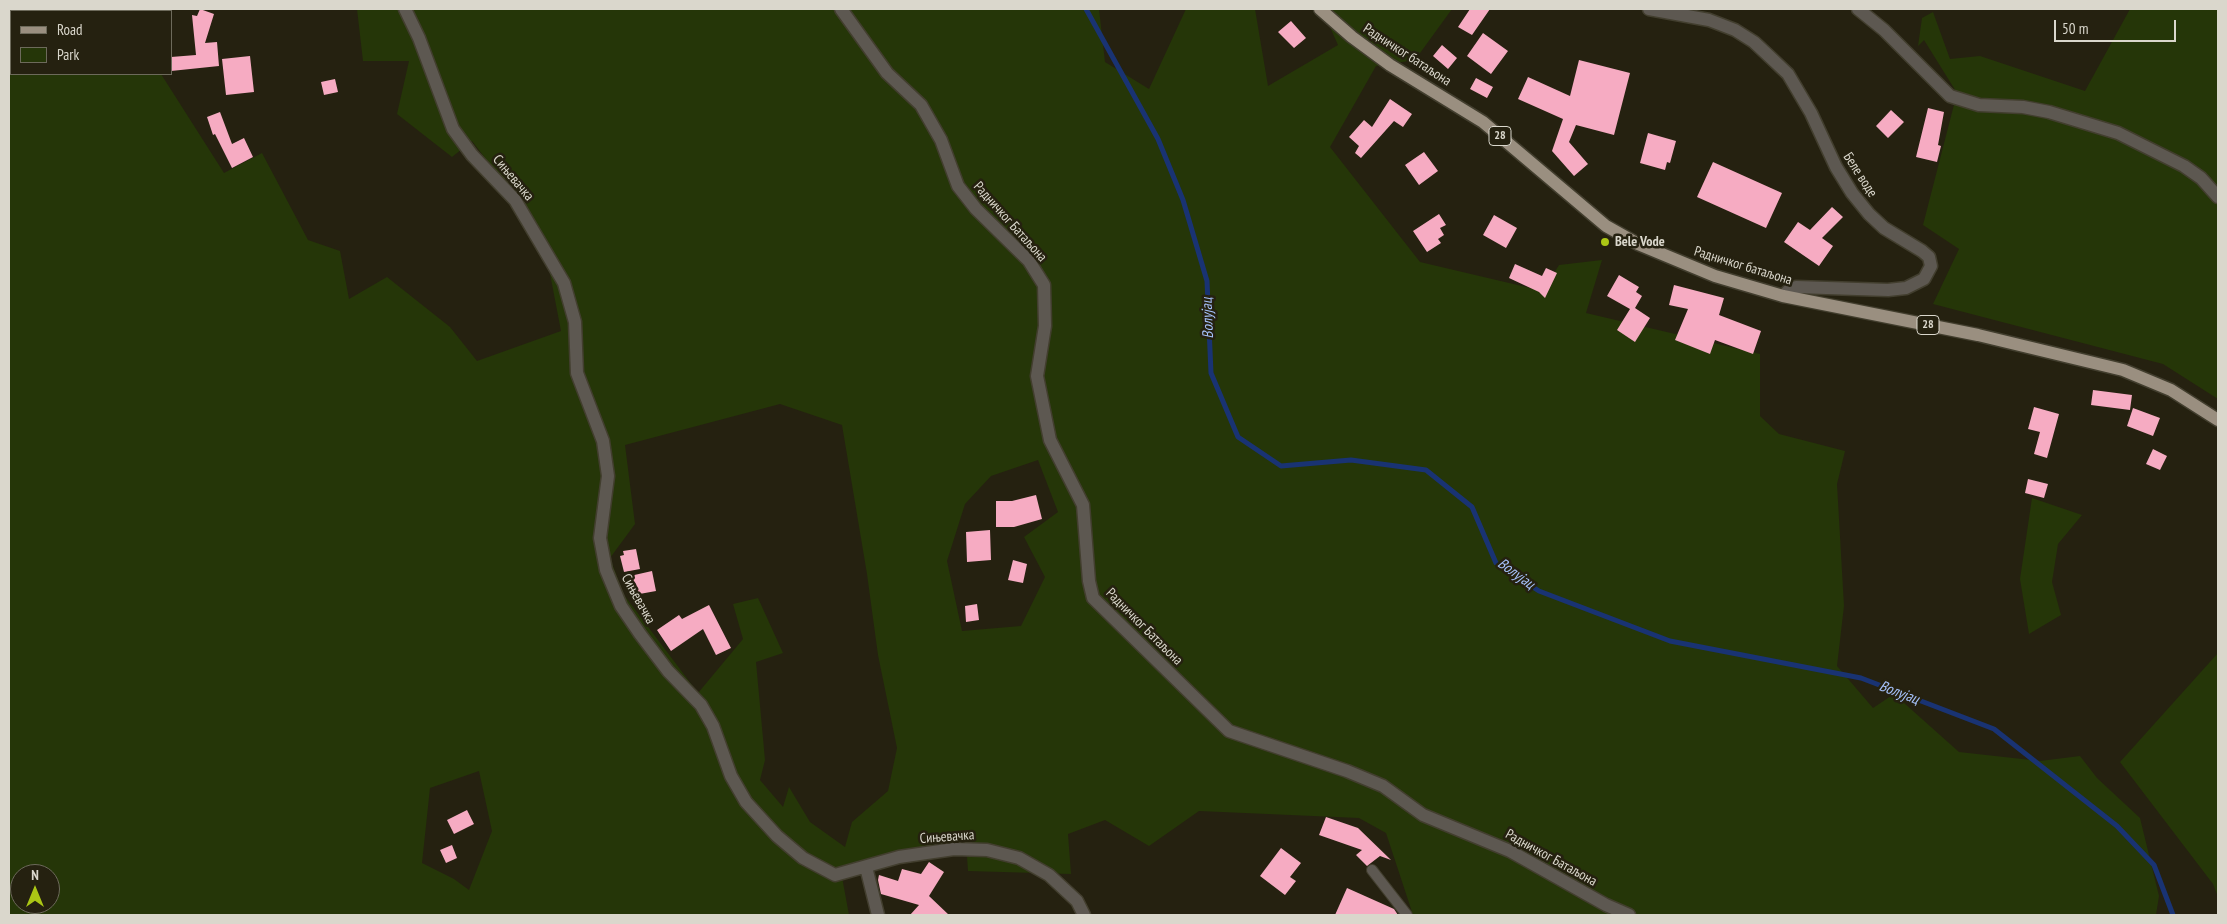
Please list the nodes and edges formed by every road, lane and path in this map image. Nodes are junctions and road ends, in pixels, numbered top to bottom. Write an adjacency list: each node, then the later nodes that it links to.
1 (405, 9): 9 (street, Сињевачка)
2 (841, 9): 14 (street, Радничког Батаљона)
3 (1320, 9): 7 (main road, Радничког батаљона / 28)
4 (1649, 9): 7 (street, Беле воде)
5 (1858, 9): 6 (street)
6 (2218, 197)
7 (1783, 296): 8 (main road, Радничког батаљона / 28)
8 (2218, 420)
9 (866, 867): 11 (street); 12 (street, Сињевачка)
10 (1372, 870): 13 (lane)
11 (878, 915)
12 (1084, 915)
13 (1407, 915)
14 (1630, 915)

